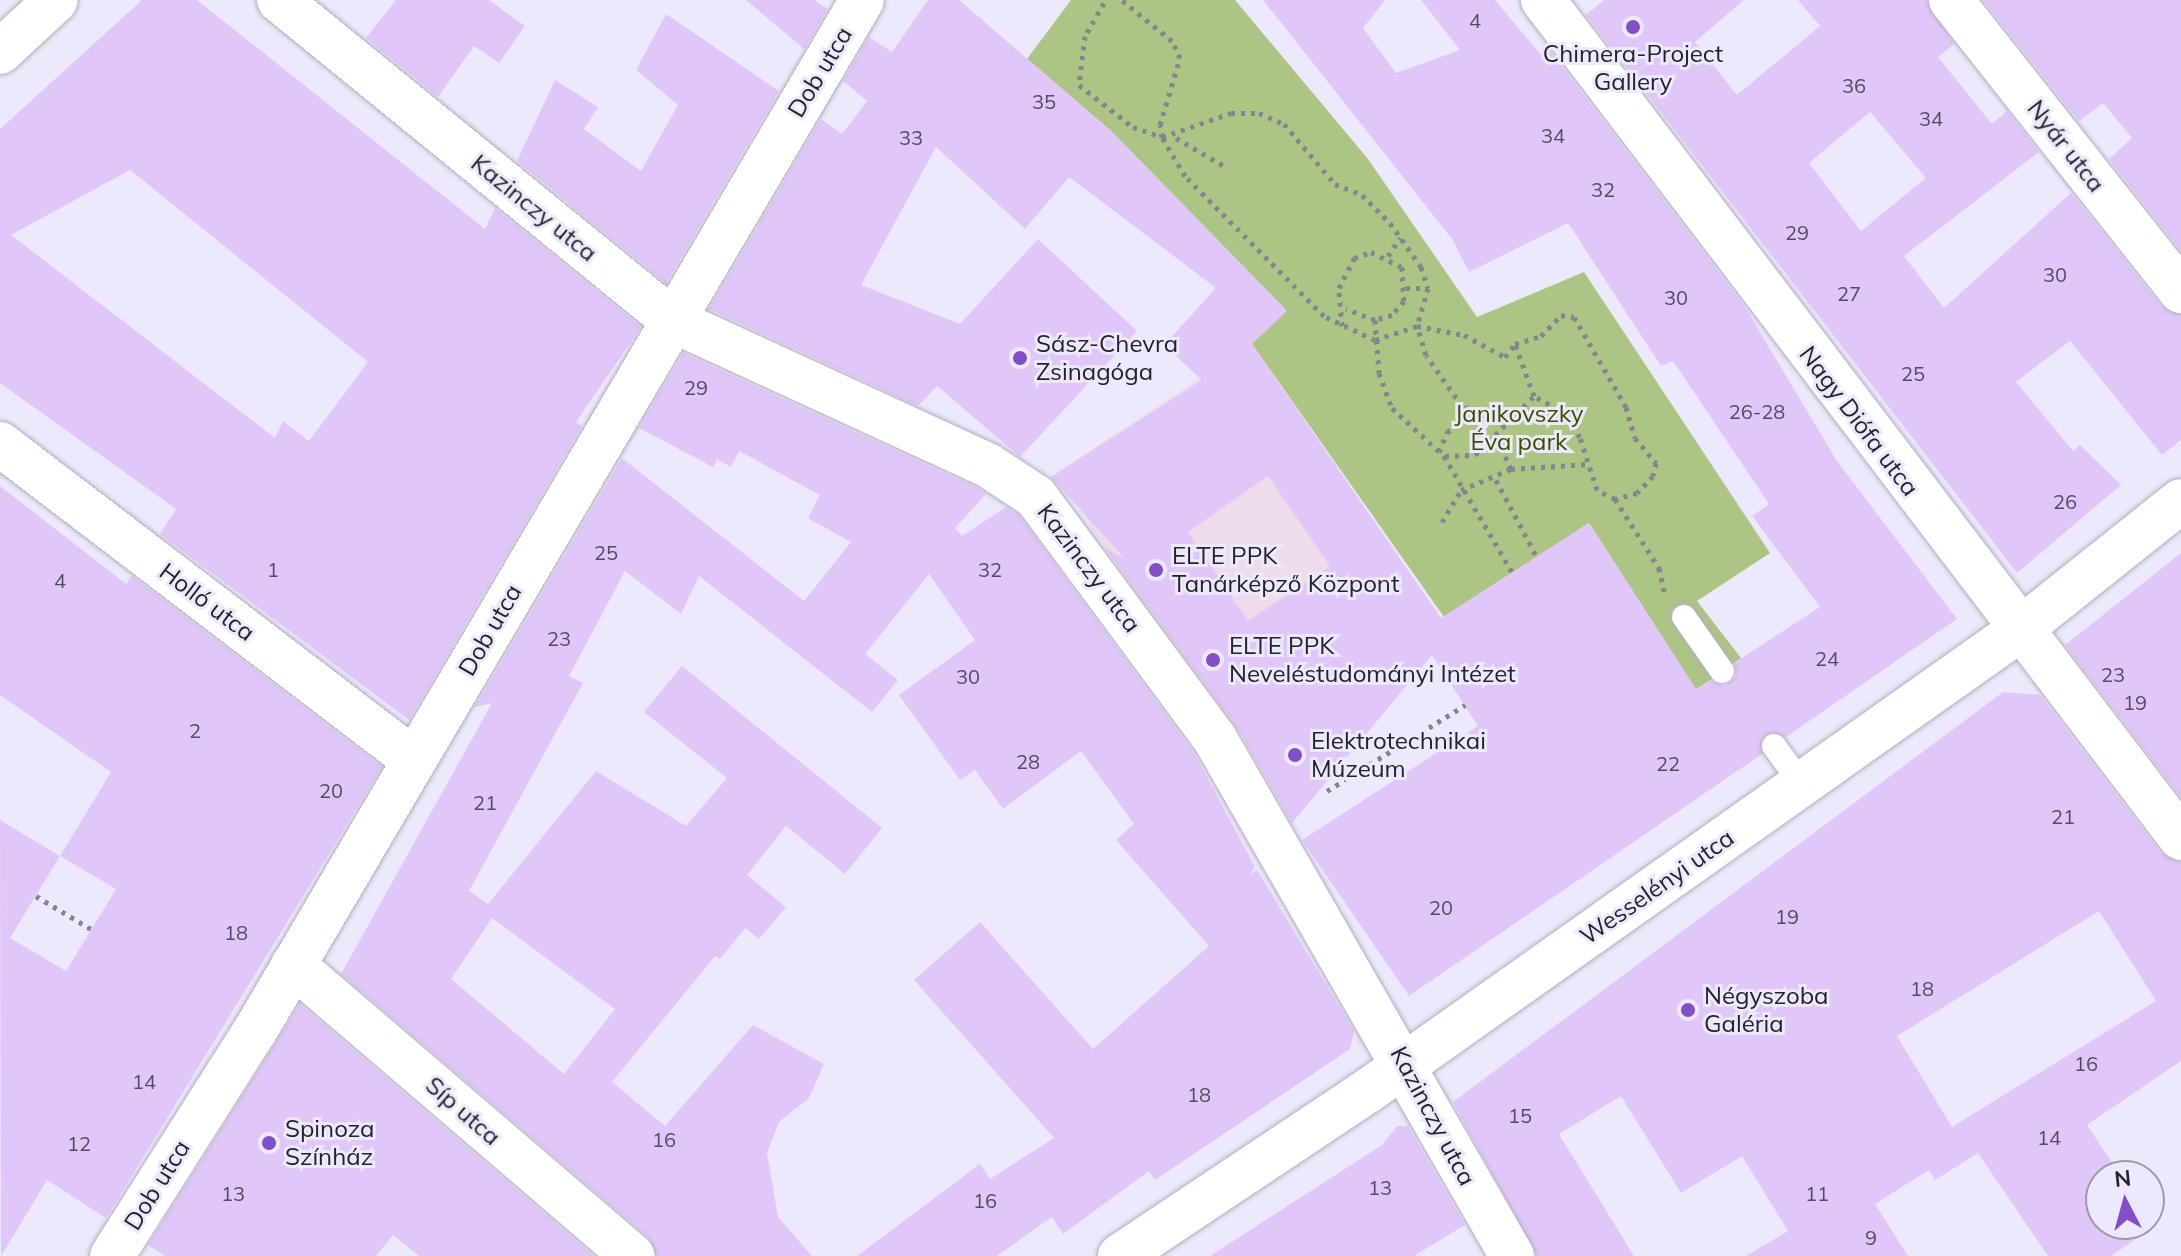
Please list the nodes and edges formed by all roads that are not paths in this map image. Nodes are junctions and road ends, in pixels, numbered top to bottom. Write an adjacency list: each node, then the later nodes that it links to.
1 (56, 0): 6 (street)
2 (279, 0): 8 (street, Kazinczy utca)
3 (862, 0): 8 (street, Dob utca)
4 (1543, 0): 12 (street, Nagy Diófa utca)
5 (1951, 0): 7 (street, Nyár utca)
6 (0, 52)
7 (2181, 291)
8 (672, 320): 15 (street, Dob utca); 19 (street, Kazinczy utca)
9 (0, 444): 15 (street, Holló utca)
10 (2181, 501): 12 (street, Wesselényi utca)
11 (1684, 617): 13 (lane)
12 (2018, 631): 16 (street, Wesselényi utca); 17 (street, Nagy Diófa utca)
13 (1722, 671)
14 (1774, 746): 16 (lane)
15 (414, 760): 18 (street, Dob utca)
16 (1802, 784): 19 (street, Wesselényi utca)
17 (2181, 838)
18 (293, 965): 20 (street, Dob utca); 21 (street, Síp utca)
19 (1404, 1065): 22 (street, Wesselényi utca); 23 (street, Kazinczy utca)
20 (112, 1256)
21 (632, 1256)
22 (1120, 1256)
23 (1512, 1256)

